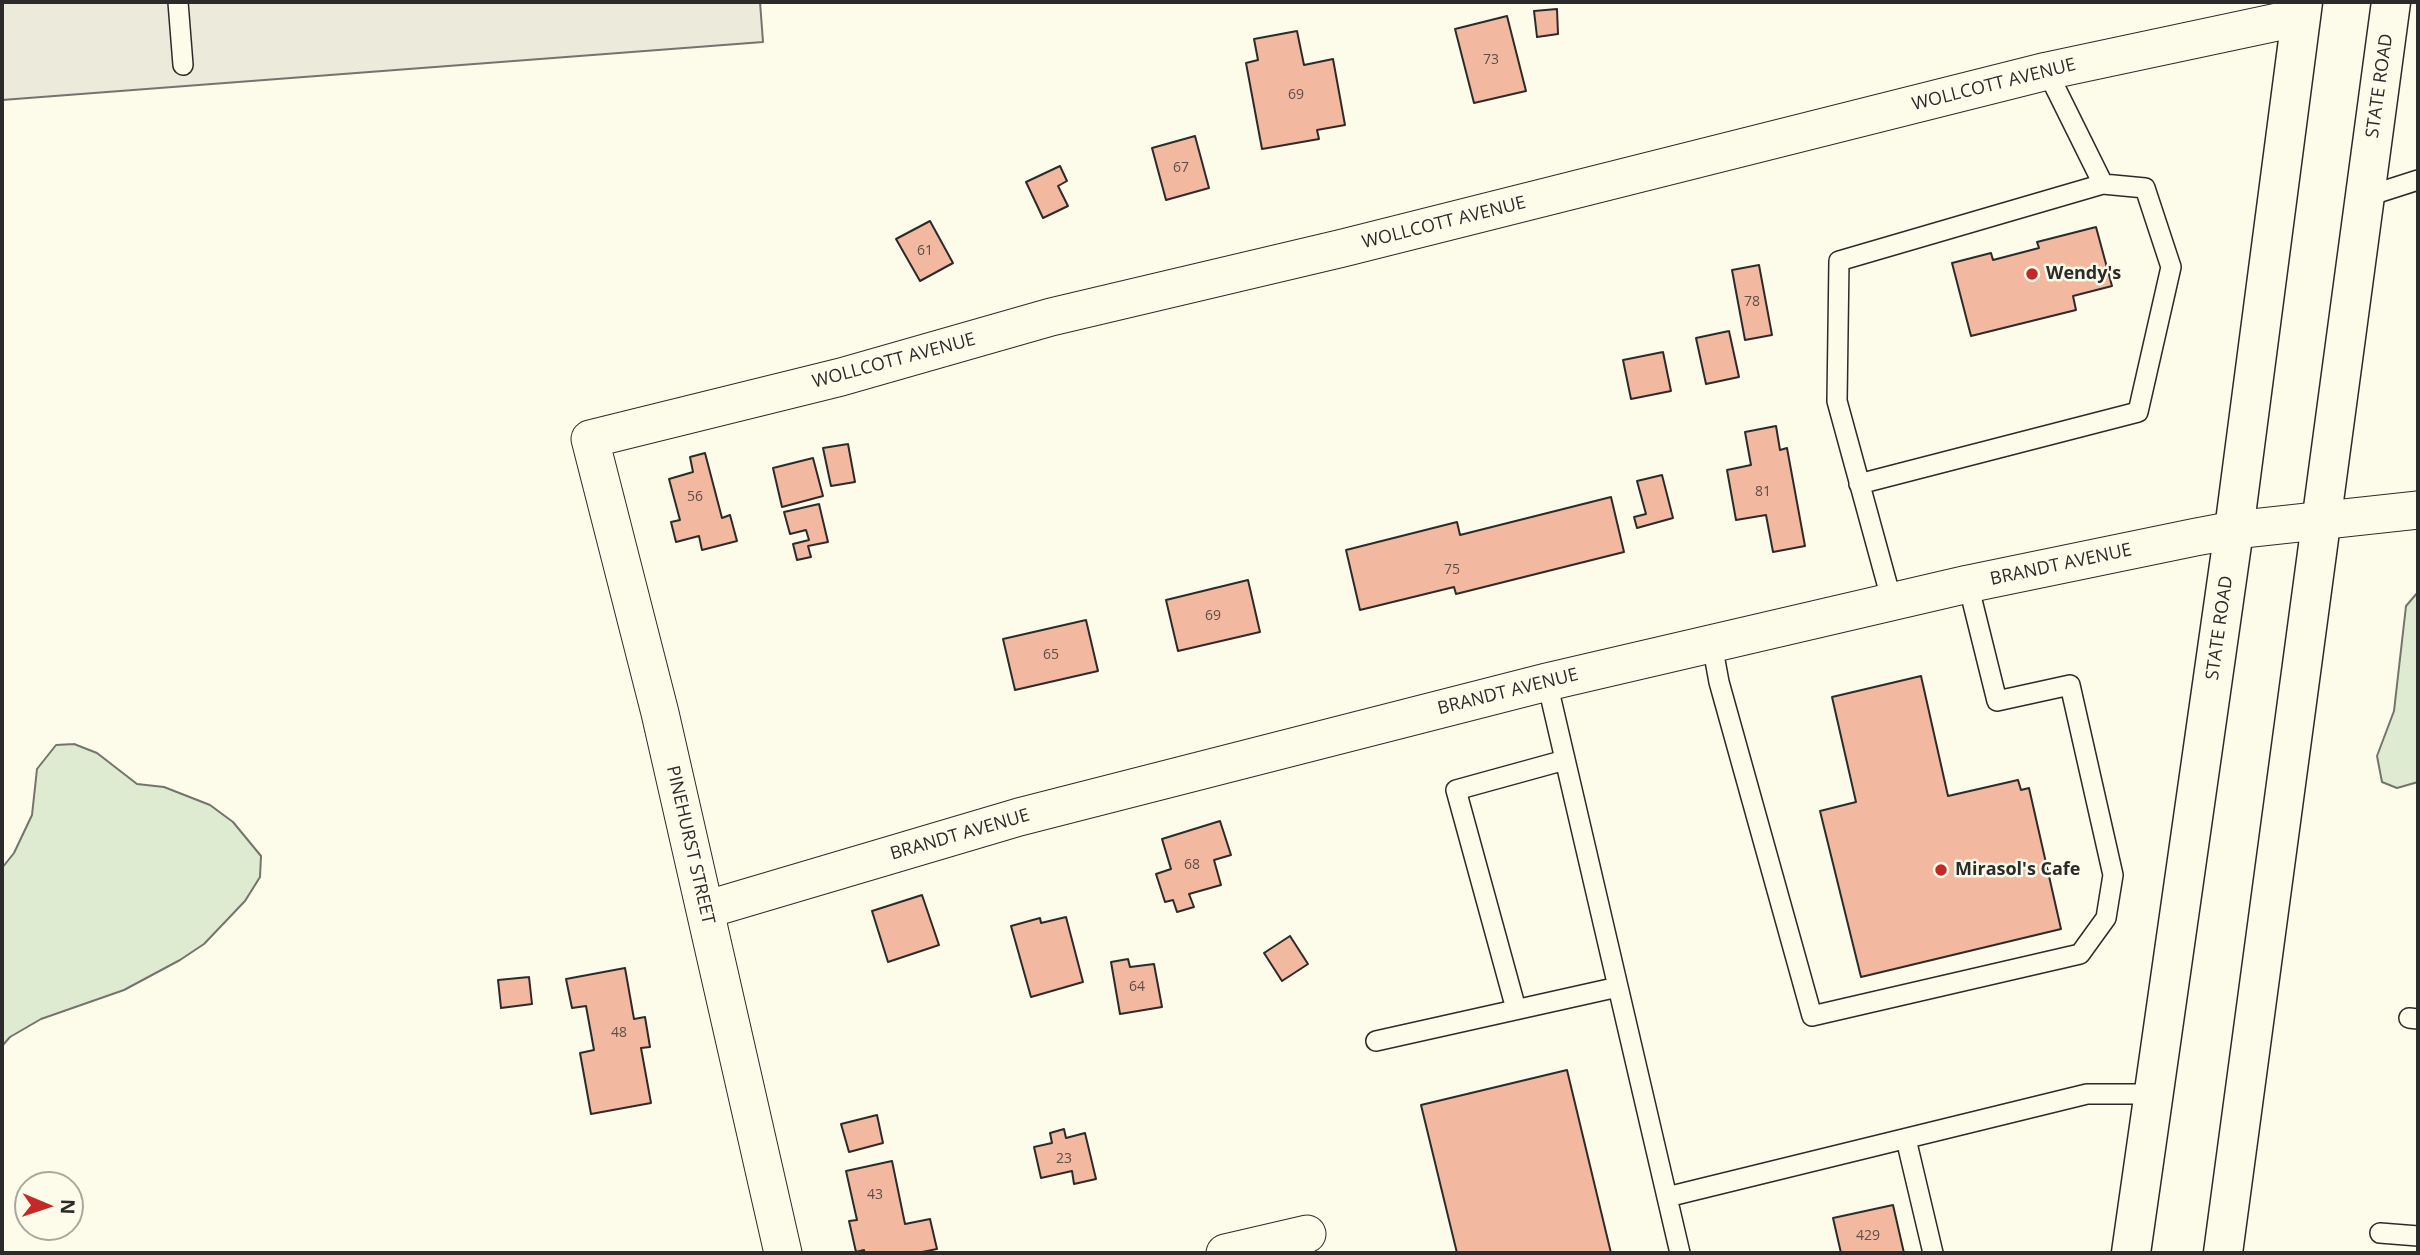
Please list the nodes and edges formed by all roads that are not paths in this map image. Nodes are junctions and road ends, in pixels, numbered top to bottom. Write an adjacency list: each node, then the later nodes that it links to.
1 (178, 2): 4 (lane)
2 (2391, 2): 8 (main road, STATE ROAD)
3 (2302, 9): 5 (street, WOLLCOTT AVENUE); 13 (main road, STATE ROAD)
4 (183, 65)
5 (2047, 71): 7 (lane); 9 (street, WOLLCOTT AVENUE)
6 (2418, 180): 8 (lane)
7 (2103, 184): 10 (lane); 10 (lane)
8 (2365, 197): 12 (main road, STATE ROAD)
9 (590, 439): 19 (street, PINEHURST STREET)
10 (1859, 484): 15 (lane)
11 (2418, 510): 12 (street, BRANDT AVENUE)
12 (2322, 520): 13 (street, BRANDT AVENUE); 34 (main road, STATE ROAD)
13 (2234, 530): 14 (street, BRANDT AVENUE); 23 (main road, STATE ROAD)
14 (1968, 584): 15 (street, BRANDT AVENUE); 16 (lane)
15 (1892, 601): 16 (street, BRANDT AVENUE)
16 (1712, 644): 17 (street, BRANDT AVENUE)
17 (1547, 682): 18 (lane); 19 (street, BRANDT AVENUE)
18 (1565, 760): 20 (lane); 21 (lane)
19 (705, 910): 29 (street, PINEHURST STREET)
20 (1618, 987): 21 (lane); 25 (lane)
21 (1516, 1009): 22 (lane)
22 (1377, 1041)
23 (2152, 1094): 24 (lane); 33 (main road, STATE ROAD)
24 (1906, 1139): 25 (lane); 32 (lane)
25 (1667, 1197): 31 (lane)
26 (2380, 1233): 28 (lane)
27 (1307, 1234): 30 (street)
28 (2418, 1236)
29 (783, 1253)
30 (1225, 1253)
31 (1680, 1253)
32 (1933, 1253)
33 (2131, 1253)
34 (2222, 1253)

